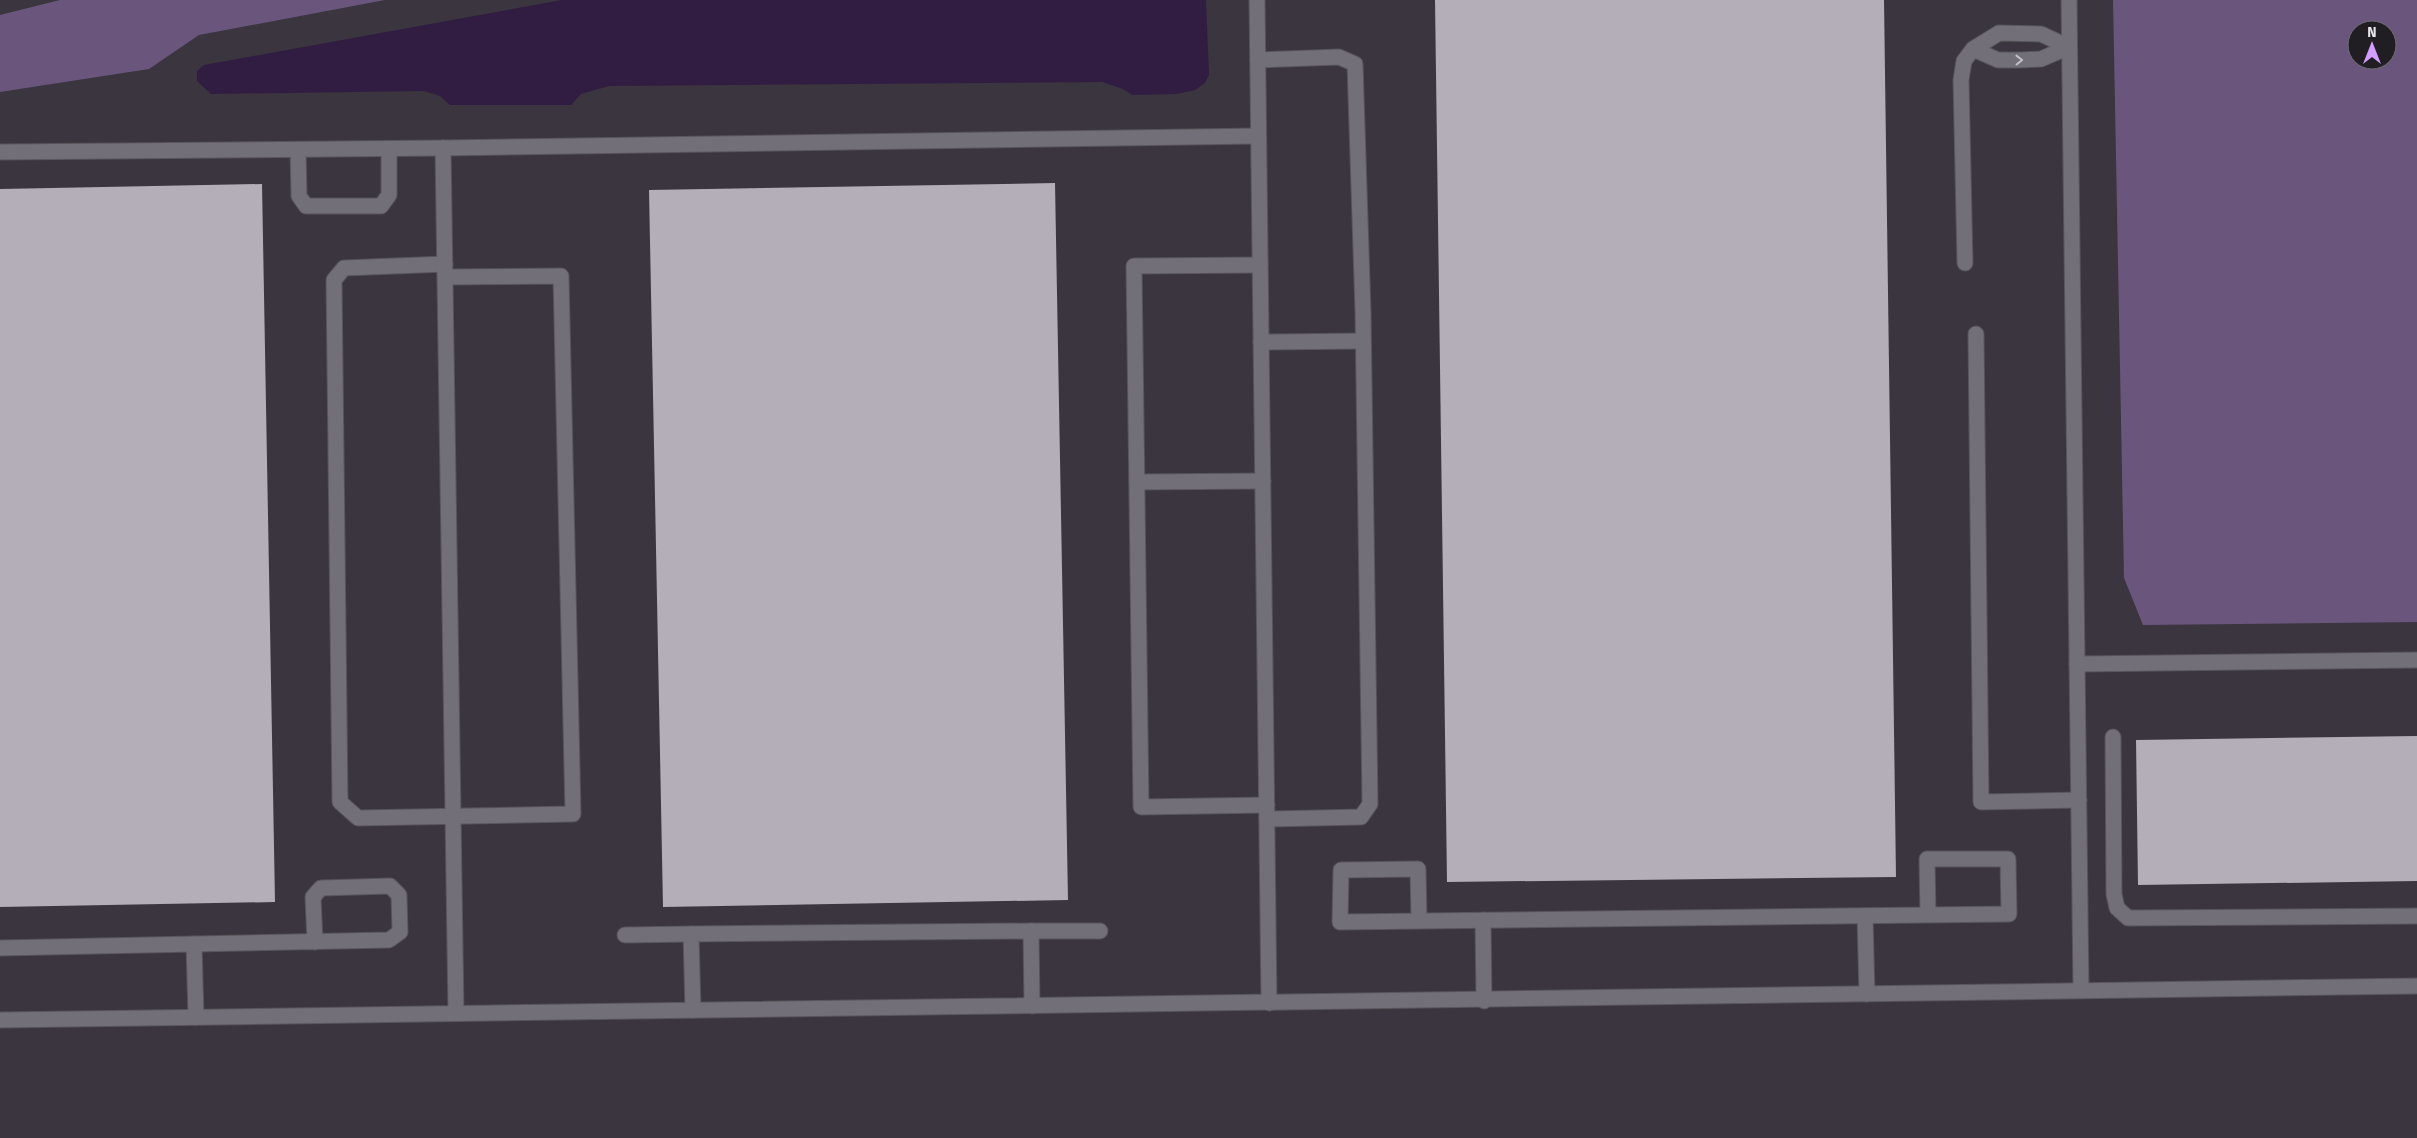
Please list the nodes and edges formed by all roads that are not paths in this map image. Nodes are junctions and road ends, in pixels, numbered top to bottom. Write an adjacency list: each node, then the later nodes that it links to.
1 (1257, 0): 5 (lane)
2 (2069, 0): 3 (lane)
3 (2069, 47): 4 (lane, one-way to 3); 4 (lane); 20 (lane)
4 (1973, 49): 11 (lane)
5 (1258, 60): 6 (lane); 15 (lane)
6 (1258, 136): 7 (lane); 12 (lane)
7 (443, 148): 8 (lane); 13 (lane)
8 (389, 149): 9 (lane); 9 (lane)
9 (298, 150): 10 (lane)
10 (0, 152)
11 (1965, 263)
12 (1260, 265): 16 (lane); 18 (lane)
13 (445, 271): 24 (lane); 24 (lane); 24 (lane)
14 (1976, 334): 22 (lane)
15 (1363, 341): 16 (lane); 23 (lane)
16 (1261, 342): 17 (lane)
17 (1263, 481): 18 (lane); 23 (lane)
18 (1137, 482): 23 (lane)
19 (2417, 660): 20 (lane)
20 (2077, 664): 22 (lane)
21 (2113, 737): 27 (lane)
22 (2079, 800): 38 (lane)
23 (1267, 812): 41 (lane)
24 (453, 817): 44 (lane)
25 (1928, 915): 25 (lane); 26 (lane)
26 (1865, 916): 28 (lane); 39 (lane)
27 (2417, 916)
28 (1483, 920): 29 (lane); 40 (lane)
29 (1419, 921): 29 (lane)
30 (1100, 931): 31 (lane)
31 (1030, 932): 32 (lane); 42 (lane)
32 (691, 934): 33 (lane); 43 (lane)
33 (625, 935)
34 (315, 942): 34 (lane); 35 (lane)
35 (194, 944): 36 (lane); 45 (lane)
36 (0, 948)
37 (2417, 986): 38 (lane)
38 (2081, 990): 39 (lane)
39 (1867, 994): 40 (lane)
40 (1484, 1000): 41 (lane)
41 (1269, 1003): 42 (lane)
42 (1032, 1006): 43 (lane)
43 (692, 1010): 44 (lane)
44 (456, 1013): 45 (lane)
45 (196, 1017): 46 (lane)
46 (0, 1020)

